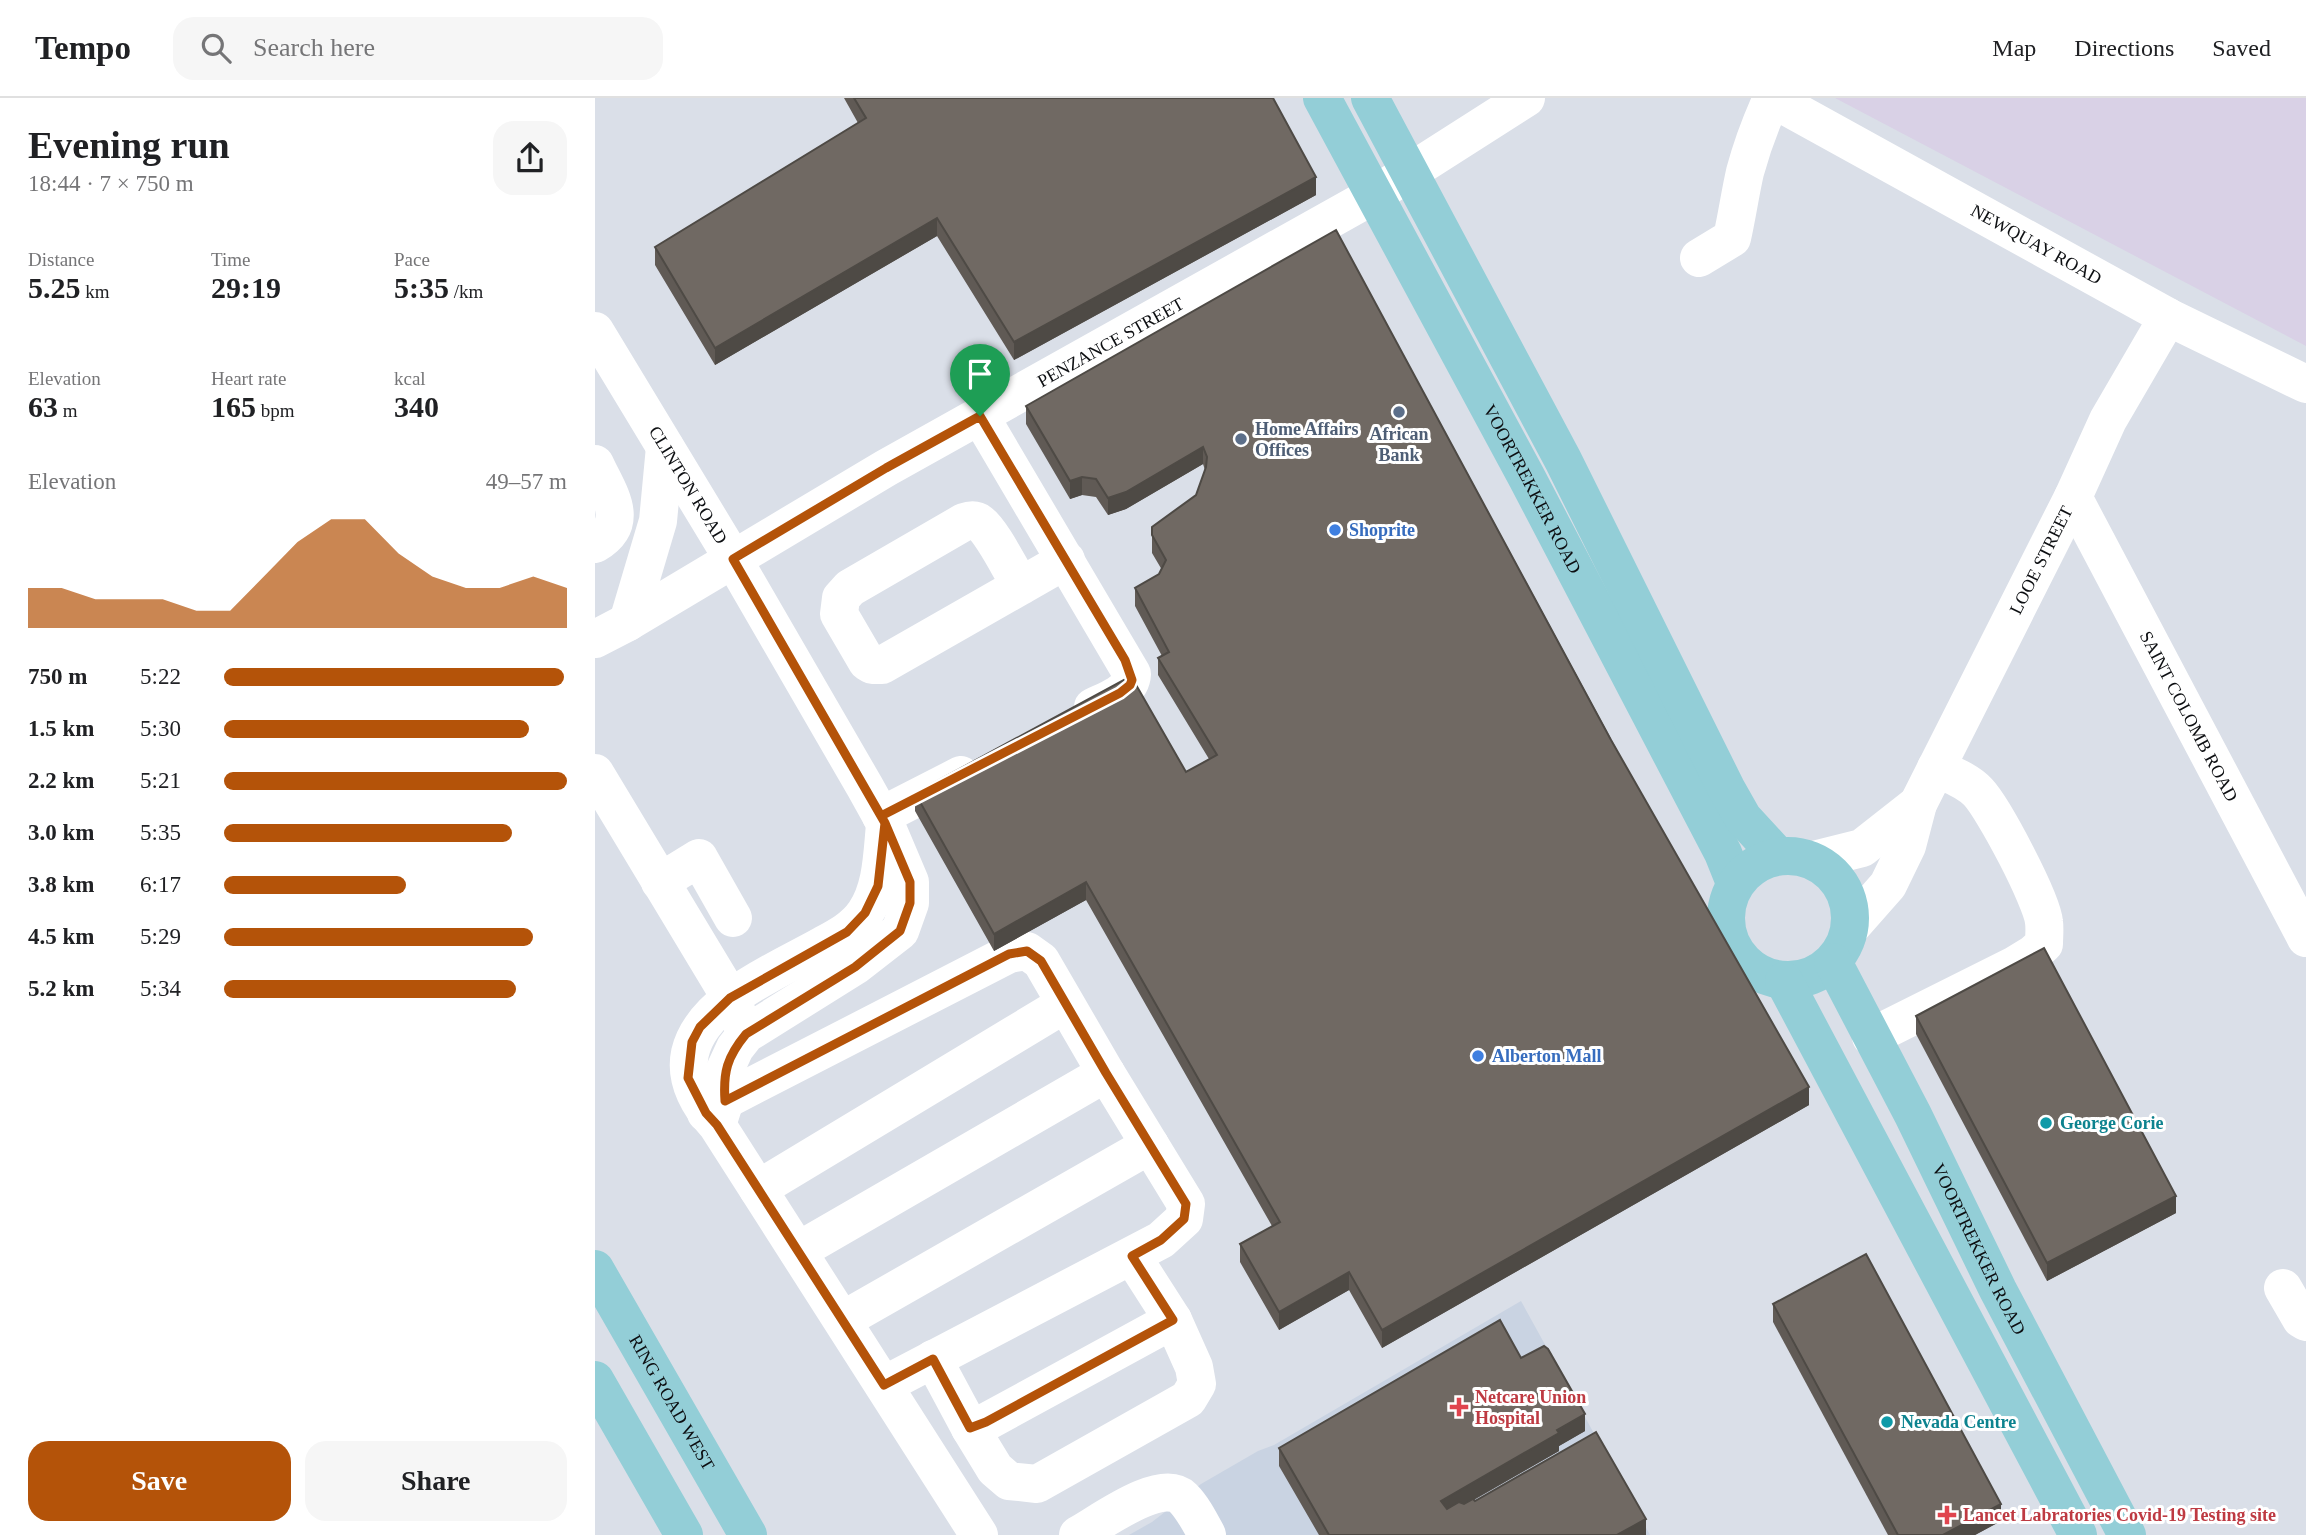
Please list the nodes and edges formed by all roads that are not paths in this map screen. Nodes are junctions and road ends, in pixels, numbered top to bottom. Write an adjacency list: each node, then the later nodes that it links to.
1 (1322, 98): 6 (main road, VOORTREKKER ROAD)
2 (1370, 98): 5 (main road)
3 (1525, 98): 5 (street)
4 (1772, 98): 7 (street); 8 (street, NEWQUAY ROAD)
5 (1410, 173): 6 (street, PENZANCE STREET); 27 (main road)
6 (1374, 195): 11 (street, PENZANCE STREET); 29 (main road, VOORTREKKER ROAD)
7 (1699, 258)
8 (2168, 317): 10 (street, NEWQUAY ROAD); 14 (street, LOOE STREET)
9 (595, 331): 12 (street, CLINTON ROAD)
10 (2306, 384)
11 (980, 416): 16 (street, PENZANCE STREET); 17 (street)
12 (665, 447): 16 (street, CLINTON ROAD); 19 (street)
13 (595, 464): 15 (street)
14 (2073, 497): 23 (street, LOOE STREET); 32 (street, SAINT COLOMB ROAD)
15 (595, 544)
16 (733, 559): 19 (street, PENZANCE STREET); 26 (street, CLINTON ROAD)
17 (1066, 560): 18 (street); 21 (street)
18 (1021, 586): 18 (street)
19 (628, 622): 20 (street, PENZANCE STREET)
20 (595, 639)
21 (1060, 724)
22 (988, 761): 26 (street)
23 (1936, 768): 25 (street, LOOE STREET); 40 (street)
24 (595, 773): 28 (street)
25 (1918, 804): 27 (street, LOOE STREET); 31 (street, LOOE STREET)
26 (883, 820): 34 (street, CLINTON ROAD); 35 (street)
27 (1796, 858): 29 (main road); 31 (main road)
28 (660, 882): 30 (street); 37 (street)
29 (1735, 883): 36 (main road)
30 (733, 918)
31 (1851, 928): 33 (main road)
32 (2306, 938)
33 (1833, 962): 36 (main road); 40 (main road, VOORTREKKER ROAD)
34 (855, 967): 35 (street); 39 (street, CLINTON ROAD)
35 (770, 975): 37 (street)
36 (1784, 981): 61 (main road)
37 (730, 998): 39 (street); 42 (street)
38 (1065, 1004): 41 (street); 42 (street); 44 (street)
39 (746, 1034): 42 (street, CLINTON ROAD)
40 (1871, 1037): 62 (main road, VOORTREKKER ROAD)
41 (1106, 1073): 43 (street); 45 (street)
42 (711, 1119): 44 (street)
43 (1150, 1145): 46 (street); 49 (street)
44 (758, 1189): 45 (street)
45 (798, 1251): 49 (street)
46 (1132, 1256): 50 (street); 52 (street)
47 (595, 1269): 57 (main road, RING ROAD WEST)
48 (2283, 1288): 51 (street)
49 (843, 1320): 54 (street)
50 (1173, 1320): 55 (street); 55 (street)
51 (2306, 1322)
52 (933, 1359): 54 (street); 55 (street)
53 (595, 1380): 56 (main road)
54 (884, 1385): 58 (street)
55 (970, 1428)
56 (684, 1535)
57 (748, 1535)
58 (979, 1535)
59 (1078, 1535): 60 (street)
60 (1207, 1535)
61 (2078, 1535)
62 (2127, 1535)

